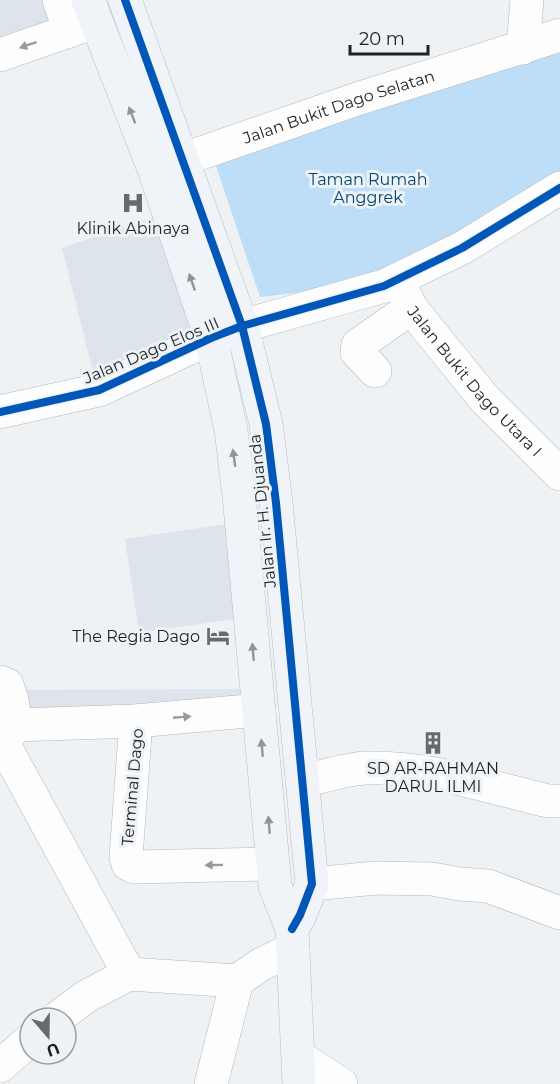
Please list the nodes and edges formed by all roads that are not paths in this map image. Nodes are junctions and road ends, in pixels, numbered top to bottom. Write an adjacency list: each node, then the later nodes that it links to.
1 (59, 0): 4 (street)
2 (125, 0): 8 (main road, Jalan Ir. H. Djuanda)
3 (527, 0): 6 (street)
4 (84, 17): 7 (street, one-way to 7); 8 (main road, Jalan Ir. H. Djuanda, one-way to 4)
5 (560, 35): 6 (street, Jalan Bukit Dago Selatan)
6 (522, 48): 8 (street, Jalan Bukit Dago Selatan)
7 (0, 55)
8 (168, 164): 11 (main road, Jalan Ir. H. Djuanda); 12 (main road, Jalan Ir. H. Djuanda, one-way to 8)
9 (560, 188): 10 (street)
10 (405, 294): 11 (street, Jalan Dago Elos III); 13 (street); 15 (street, Jalan Bukit Dago Utara I)
11 (242, 326): 12 (street, Jalan Dago Elos III); 20 (main road, Jalan Ir. H. Djuanda)
12 (211, 338): 14 (street, Jalan Dago Elos III); 17 (main road, Jalan Ir. H. Djuanda, one-way to 12)
13 (375, 371)
14 (0, 412)
15 (560, 474)
16 (0, 682): 19 (street)
17 (259, 710): 18 (street, Terminal Dago, one-way to 17); 22 (main road, Jalan Ir. H. Djuanda, one-way to 17)
18 (136, 721): 19 (street); 22 (street, Terminal Dago, one-way to 18)
19 (6, 738): 26 (street)
20 (302, 781): 21 (street); 23 (main road, Jalan Ir. H. Djuanda)
21 (560, 801)
22 (272, 864): 25 (main road, Jalan Ir. H. Djuanda)
23 (312, 884): 24 (street); 25 (main road, Jalan Ir. H. Djuanda)
24 (560, 913)
25 (293, 939): 27 (street); 31 (main road, Jalan Ir. H. Djuanda)
26 (129, 974): 27 (street); 28 (street)
27 (237, 981): 32 (street)
28 (73, 1006)
29 (18, 1050): 30 (street)
30 (0, 1066)
31 (299, 1071): 33 (street)
32 (211, 1084)
33 (341, 1084)

